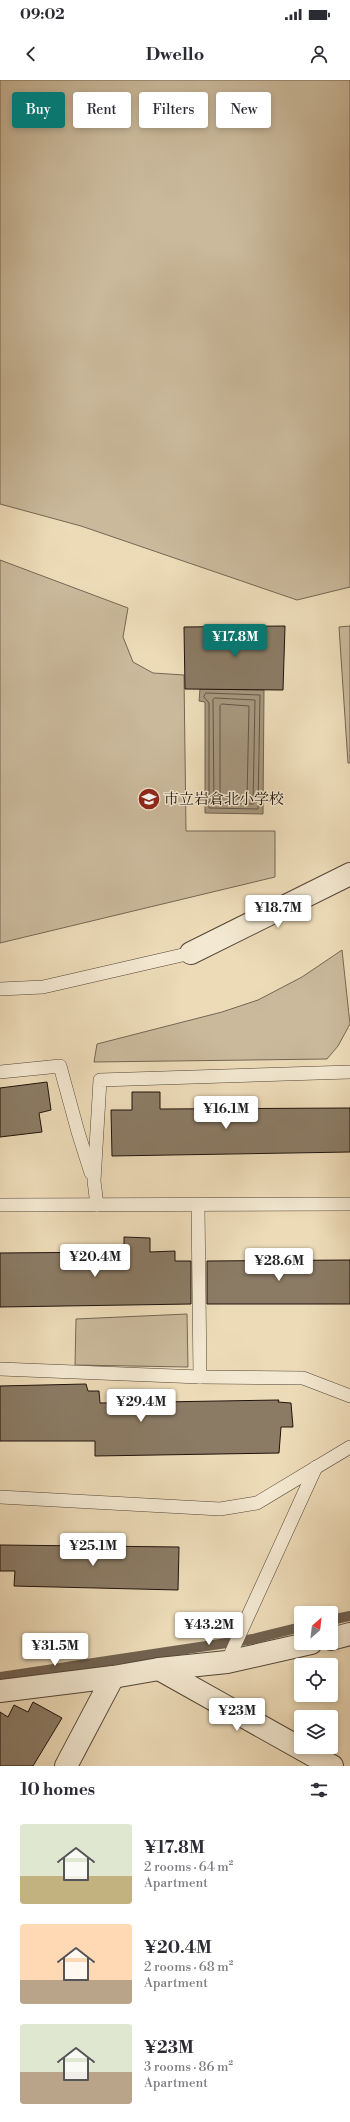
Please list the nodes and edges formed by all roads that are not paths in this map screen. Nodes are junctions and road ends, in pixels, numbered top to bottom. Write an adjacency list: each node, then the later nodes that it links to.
1 (350, 874): 2 (street)
2 (191, 953): 3 (lane)
3 (0, 989)
4 (0, 1072): 6 (lane)
5 (350, 1072): 6 (lane)
6 (94, 1181): 9 (lane)
7 (350, 1204): 10 (lane)
8 (0, 1205): 9 (lane)
9 (97, 1205): 10 (lane)
10 (198, 1206): 12 (lane)
11 (0, 1369): 12 (lane)
12 (200, 1377): 13 (lane)
13 (350, 1396)
14 (350, 1447): 15 (lane)
15 (316, 1467): 16 (lane); 20 (lane)
16 (0, 1497)
17 (350, 1634): 18 (street)
18 (338, 1637)
19 (294, 1644): 20 (street)
20 (232, 1648): 21 (street)
21 (159, 1669): 22 (street); 25 (street)
22 (113, 1678): 23 (street); 24 (street)
23 (0, 1691)
24 (66, 1766)
25 (332, 1766)

